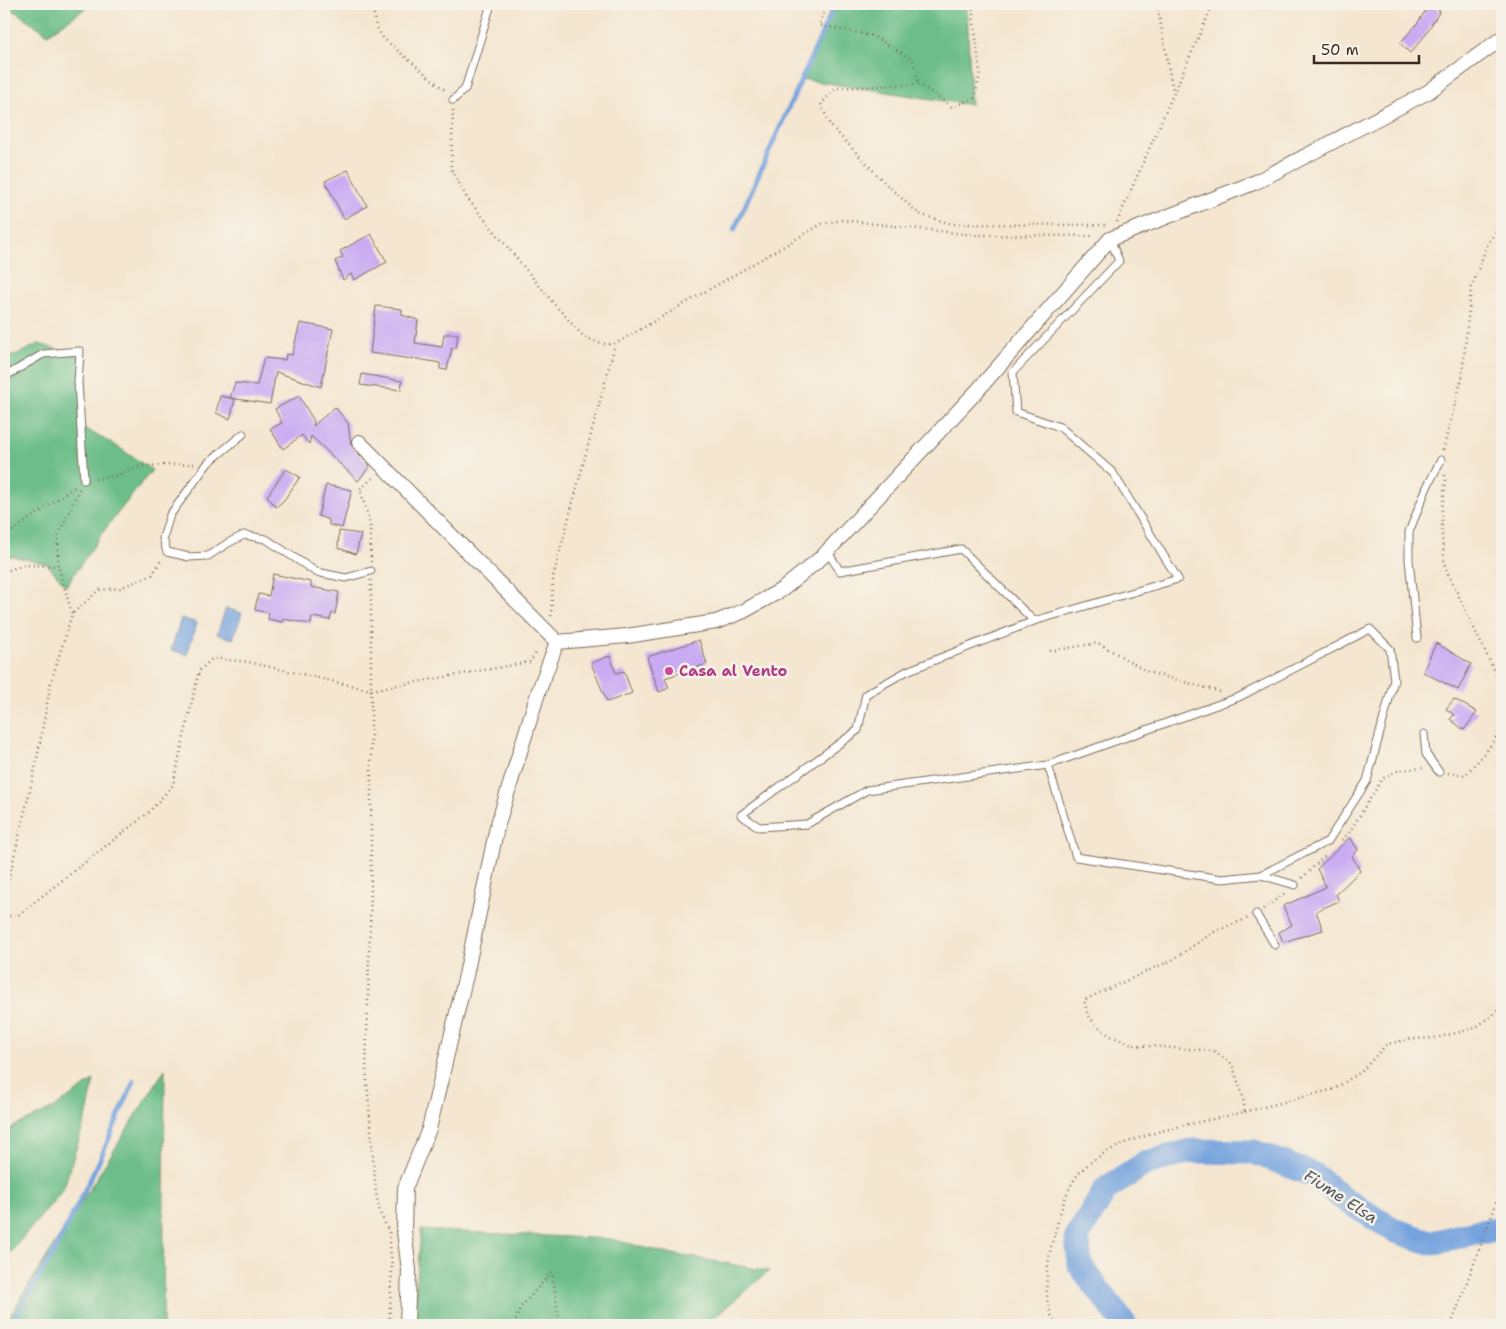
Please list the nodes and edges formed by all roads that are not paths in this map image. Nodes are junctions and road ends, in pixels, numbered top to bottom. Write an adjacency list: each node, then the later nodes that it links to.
1 (490, 4): 3 (lane)
2 (1502, 38): 4 (street)
3 (453, 100)
4 (1110, 239): 10 (street); 12 (lane)
5 (4, 377): 9 (lane)
6 (243, 434): 11 (lane)
7 (359, 442): 13 (street)
8 (1441, 460): 14 (lane)
9 (84, 480)
10 (827, 551): 12 (lane); 13 (street)
11 (371, 571)
12 (1034, 621): 16 (lane)
13 (554, 638): 22 (street)
14 (1417, 638)
15 (1424, 734): 17 (lane)
16 (1048, 765): 18 (lane); 18 (lane)
17 (1439, 772)
18 (1261, 874): 19 (lane)
19 (1295, 885)
20 (1256, 914): 21 (lane)
21 (1275, 945)
22 (407, 1325)

